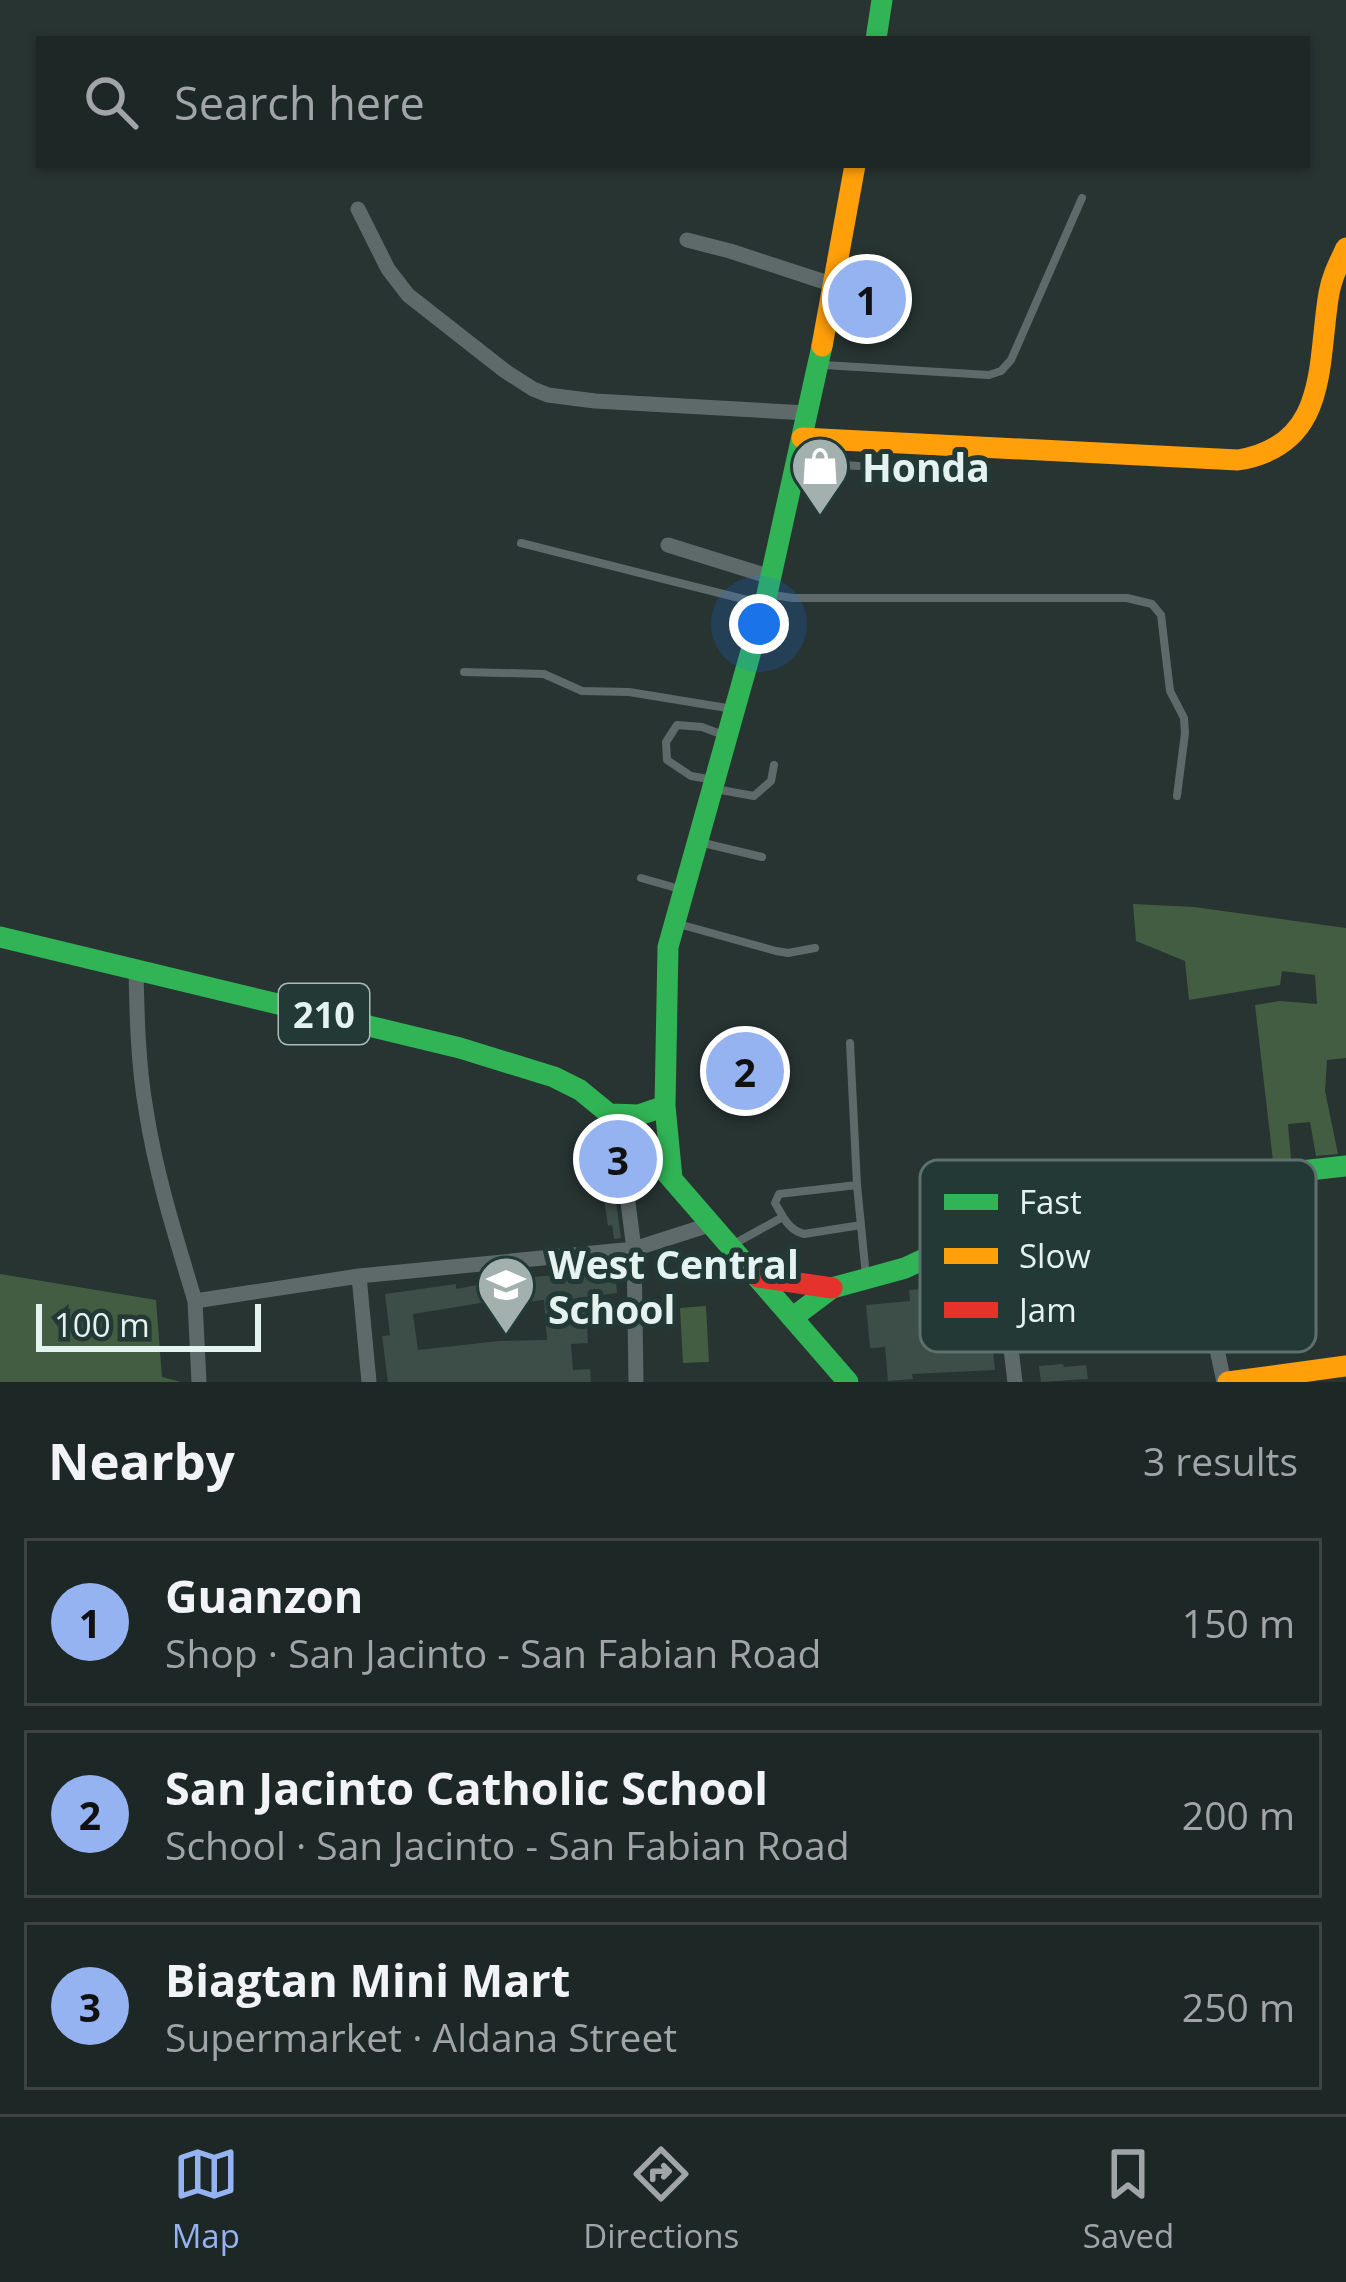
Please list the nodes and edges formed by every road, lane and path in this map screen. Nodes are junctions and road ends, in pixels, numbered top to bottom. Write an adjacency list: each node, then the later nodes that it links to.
1 (882, 0): 2 (main road)
2 (876, 36)
3 (854, 168): 8 (main road)
4 (1082, 198): 9 (lane)
5 (358, 209): 10 (street)
6 (687, 240): 8 (street)
7 (1346, 248): 11 (main road)
8 (834, 286): 9 (main road)
9 (818, 365): 10 (main road)
10 (807, 413): 11 (main road)
11 (802, 438): 12 (main road)
12 (797, 461): 13 (lane); 16 (main road)
13 (858, 466)
14 (521, 543): 16 (lane)
15 (668, 545): 16 (street)
16 (768, 592): 18 (main road); 21 (lane)
17 (464, 672): 18 (lane)
18 (735, 709): 19 (main road)
19 (727, 736): 22 (main road); 22 (lane)
20 (774, 765): 22 (lane)
21 (1177, 796)
22 (707, 811): 23 (lane); 25 (main road)
23 (762, 857)
24 (641, 878): 25 (lane)
25 (684, 890): 26 (main road)
26 (674, 923): 28 (lane); 31 (main road)
27 (0, 937): 29 (main road, 210)
28 (815, 948)
29 (136, 970): 32 (main road, 210); 48 (street)
30 (850, 1043): 37 (lane)
31 (665, 1106): 32 (main road); 36 (main road)
32 (611, 1114): 33 (main road, 210)
33 (630, 1131): 36 (main road, 210); 42 (street)
34 (1346, 1166): 35 (main road)
35 (1316, 1170)
36 (672, 1178): 39 (main road, 210)
37 (857, 1185): 38 (lane); 40 (lane)
38 (783, 1217): 40 (lane); 41 (lane)
39 (712, 1224): 41 (main road, 210); 42 (street)
40 (861, 1225): 46 (lane)
41 (730, 1245): 45 (main road, 210)
42 (634, 1249): 44 (street); 55 (street)
43 (920, 1261): 46 (main road)
44 (359, 1276): 48 (street); 54 (street)
45 (758, 1277): 47 (main road); 49 (main road, 210)
46 (867, 1277): 47 (main road)
47 (832, 1288): 49 (main road)
48 (195, 1301): 53 (street)
49 (792, 1318): 56 (main road, 210)
50 (1011, 1352): 57 (street)
51 (1219, 1352): 58 (street)
52 (1346, 1366): 58 (main road)
53 (199, 1382)
54 (369, 1382)
55 (636, 1382)
56 (848, 1382)
57 (1015, 1382)
58 (1226, 1382)

